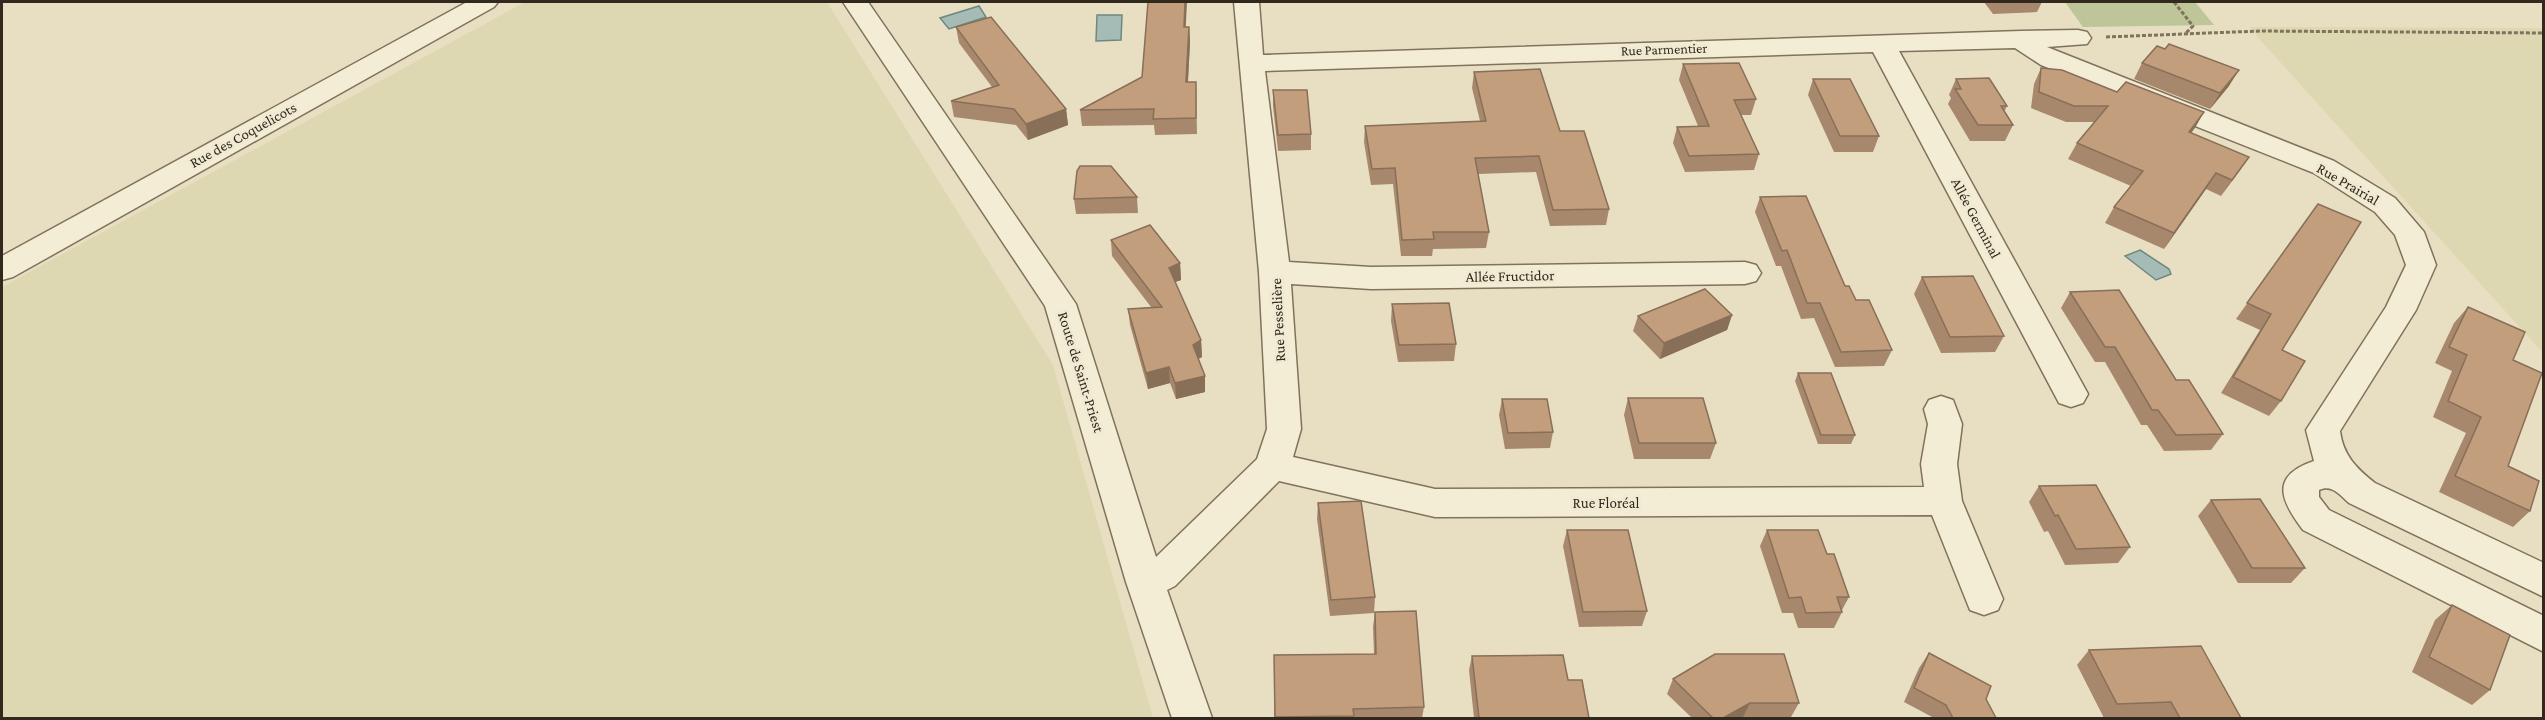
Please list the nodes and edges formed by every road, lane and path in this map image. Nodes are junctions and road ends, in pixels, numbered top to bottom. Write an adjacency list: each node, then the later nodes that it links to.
1 (485, 2): 11 (street, Rue des Coquelicots)
2 (856, 2): 20 (street, Route de Saint-Priest)
3 (1246, 2): 10 (street, Rue Pesselière)
4 (2174, 2): 6 (path)
5 (2544, 33): 6 (path)
6 (2184, 35): 7 (path)
7 (2078, 38): 8 (street, Rue Parmentier)
8 (2021, 39): 9 (street, Rue Parmentier); 17 (street, Rue Prairial)
9 (1881, 43): 10 (street, Rue Parmentier); 14 (street, Allée Germinal)
10 (1251, 63): 12 (street, Rue Pesselière)
11 (2, 269)
12 (1275, 272): 13 (street, Allée Fructidor); 16 (street, Rue Pesselière)
13 (1745, 273)
14 (2071, 394)
15 (1941, 409): 18 (street)
16 (1272, 466): 18 (street, Rue Floréal); 20 (street, Rue Pesselière)
17 (2343, 477): 19 (street, Rue Prairial); 22 (street)
18 (1944, 501): 21 (street)
19 (2544, 581)
20 (1145, 582): 23 (street, Route de Saint-Priest)
21 (1984, 599)
22 (2544, 634)
23 (1192, 718)

